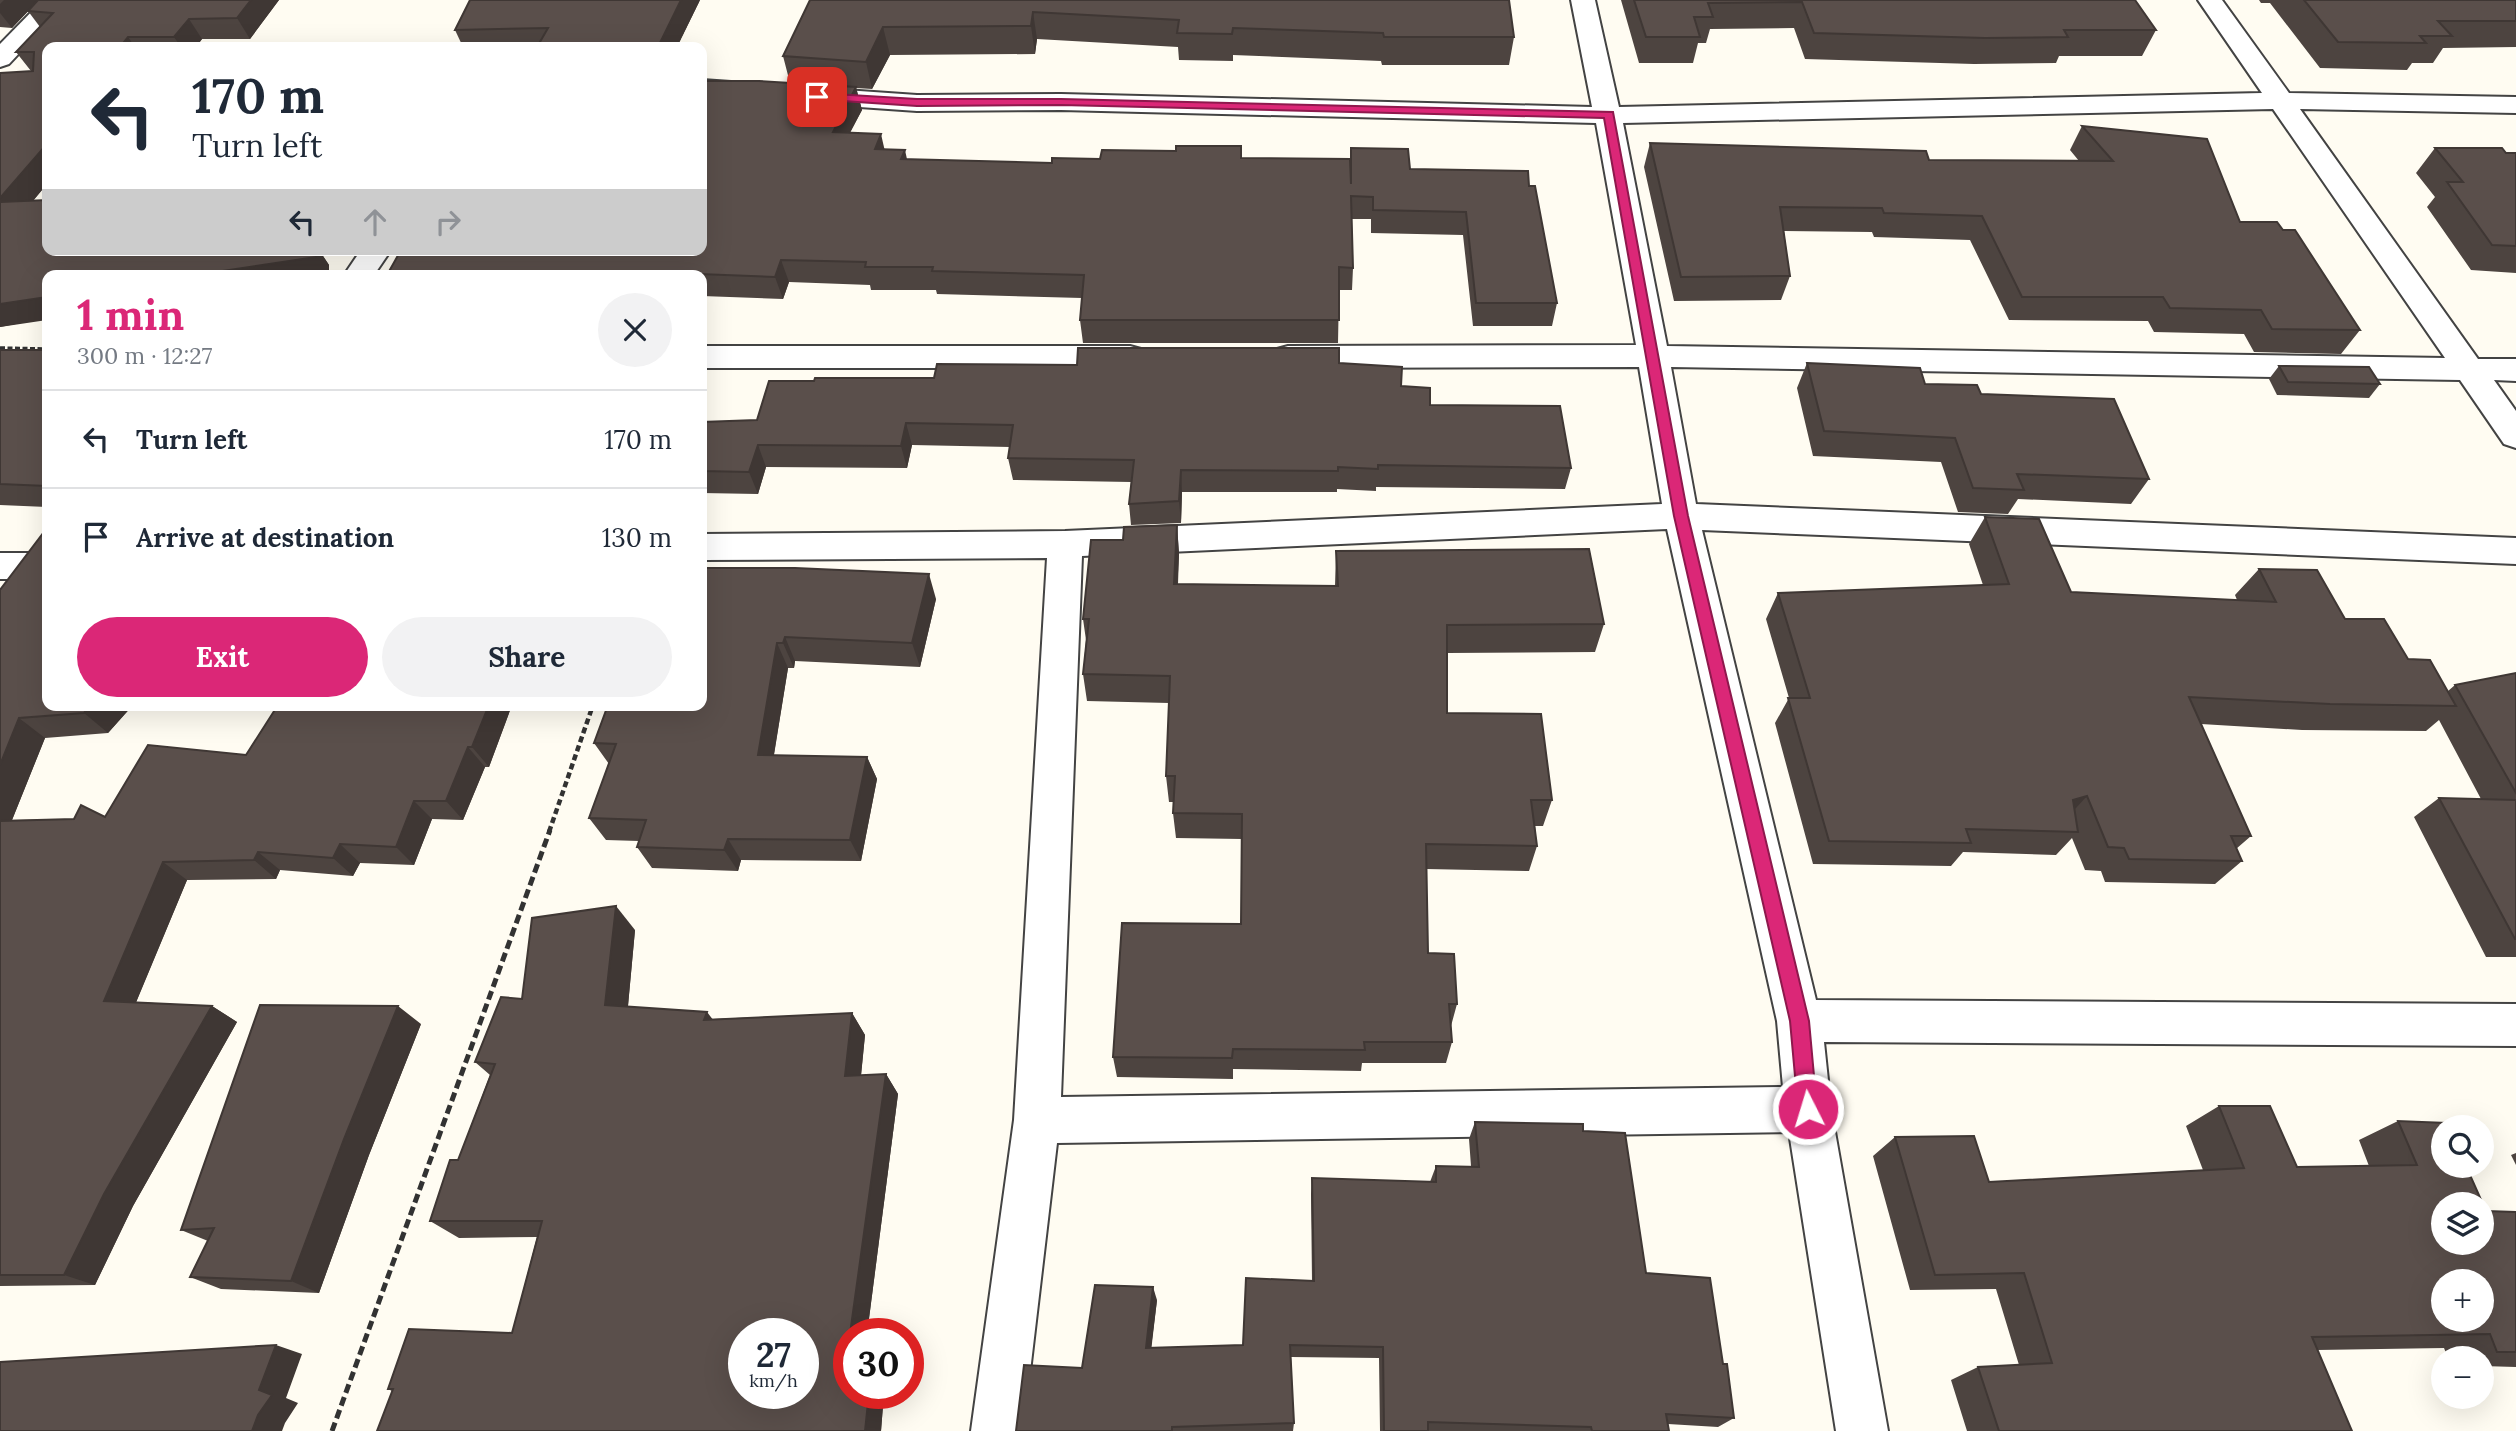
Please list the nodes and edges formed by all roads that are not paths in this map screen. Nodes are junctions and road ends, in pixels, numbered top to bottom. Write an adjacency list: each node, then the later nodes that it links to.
1 (57, 0): 4 (street)
2 (1583, 0): 8 (street)
3 (2210, 0): 6 (street)
4 (0, 59)
5 (707, 88): 8 (street)
6 (2281, 101): 7 (street); 8 (street); 13 (street)
7 (2516, 105)
8 (1609, 115): 9 (street)
9 (1654, 356): 11 (street); 13 (street); 16 (street)
10 (1164, 357): 12 (street)
11 (1262, 357)
12 (707, 358)
13 (2469, 370): 14 (street); 15 (street)
14 (2516, 370)
15 (2516, 436)
16 (1681, 516): 17 (street); 19 (street); 22 (street)
17 (1065, 544): 18 (street); 25 (street)
18 (707, 547)
19 (2516, 551)
20 (0, 566): 21 (street)
21 (42, 566)
22 (1799, 1021): 23 (street); 24 (street)
23 (2516, 1025)
24 (1808, 1109): 25 (street); 27 (street)
25 (1037, 1120): 26 (street)
26 (997, 1431)
27 (1862, 1431)

